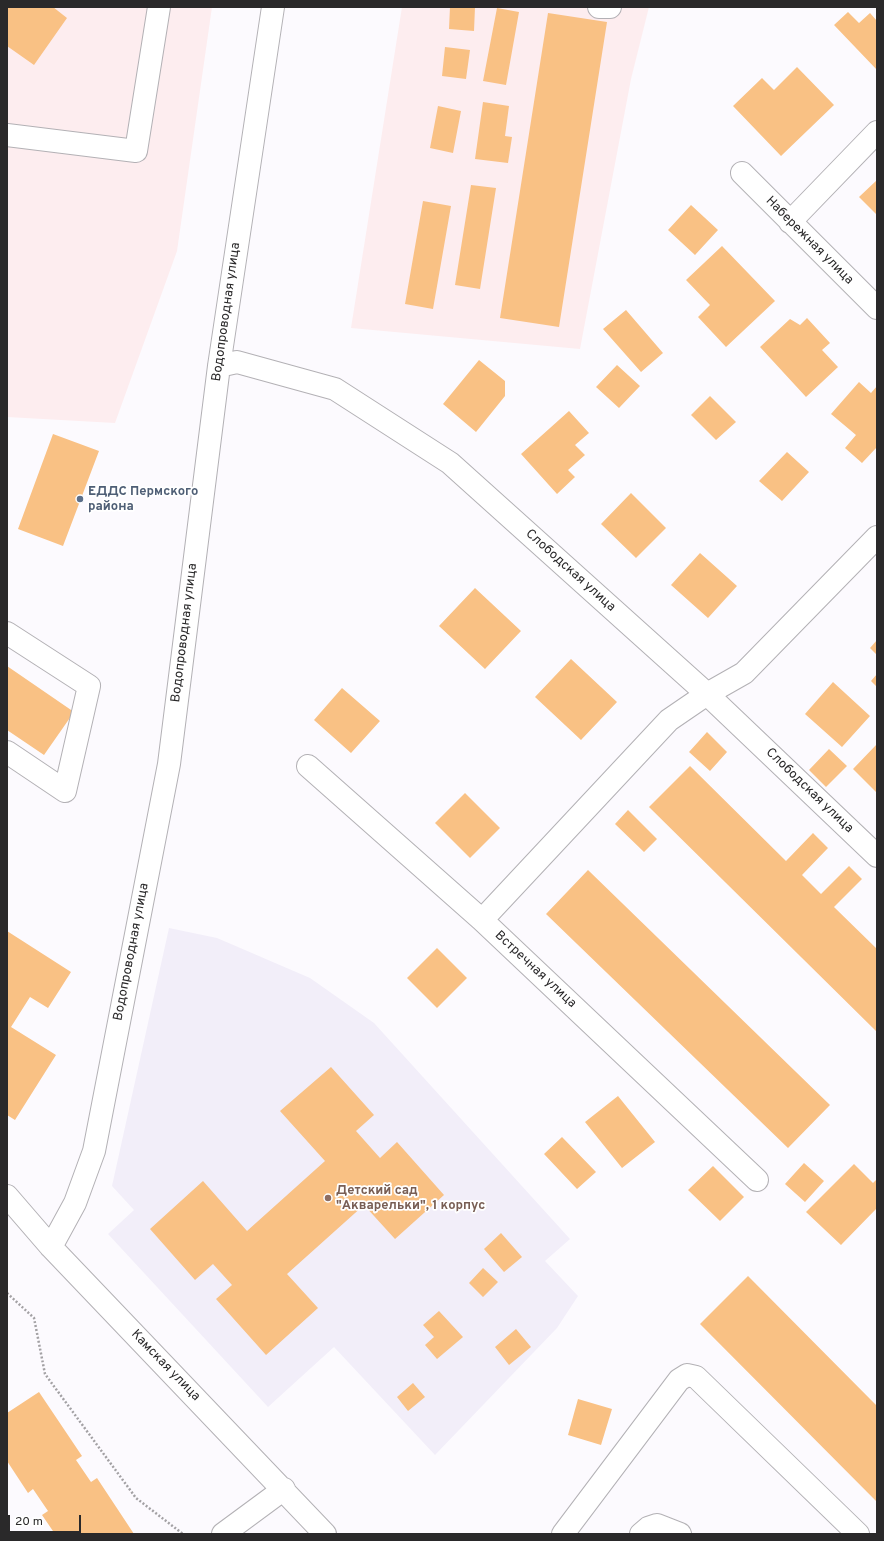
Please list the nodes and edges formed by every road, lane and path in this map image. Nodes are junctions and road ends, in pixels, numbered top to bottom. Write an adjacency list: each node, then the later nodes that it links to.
1 (159, 7): 6 (street)
2 (273, 7): 10 (street, Водопроводная улица)
3 (599, 7): 4 (street)
4 (610, 7)
5 (877, 132): 8 (street)
6 (7, 135)
7 (742, 173): 8 (street, Набережная улица)
8 (790, 222): 9 (street, Набережная улица)
9 (877, 308)
10 (219, 366): 13 (street, Слободская улица); 20 (street, Водопроводная улица)
11 (877, 537): 13 (street)
12 (7, 633): 14 (street)
13 (707, 694): 16 (street, Слободская улица); 17 (street)
14 (7, 752)
15 (308, 766): 17 (street, Встречная улица)
16 (877, 856)
17 (482, 920): 18 (street, Встречная улица)
18 (757, 1180)
19 (7, 1196): 20 (street, Камская улица)
20 (50, 1247): 22 (street, Камская улица)
21 (7, 1293): 23 (path)
22 (284, 1489): 24 (street); 25 (street, Камская улица)
23 (183, 1534)
24 (223, 1534)
25 (326, 1534)
26 (562, 1534): 29 (street)
27 (641, 1534): 28 (street)
28 (680, 1534)
29 (858, 1534)

